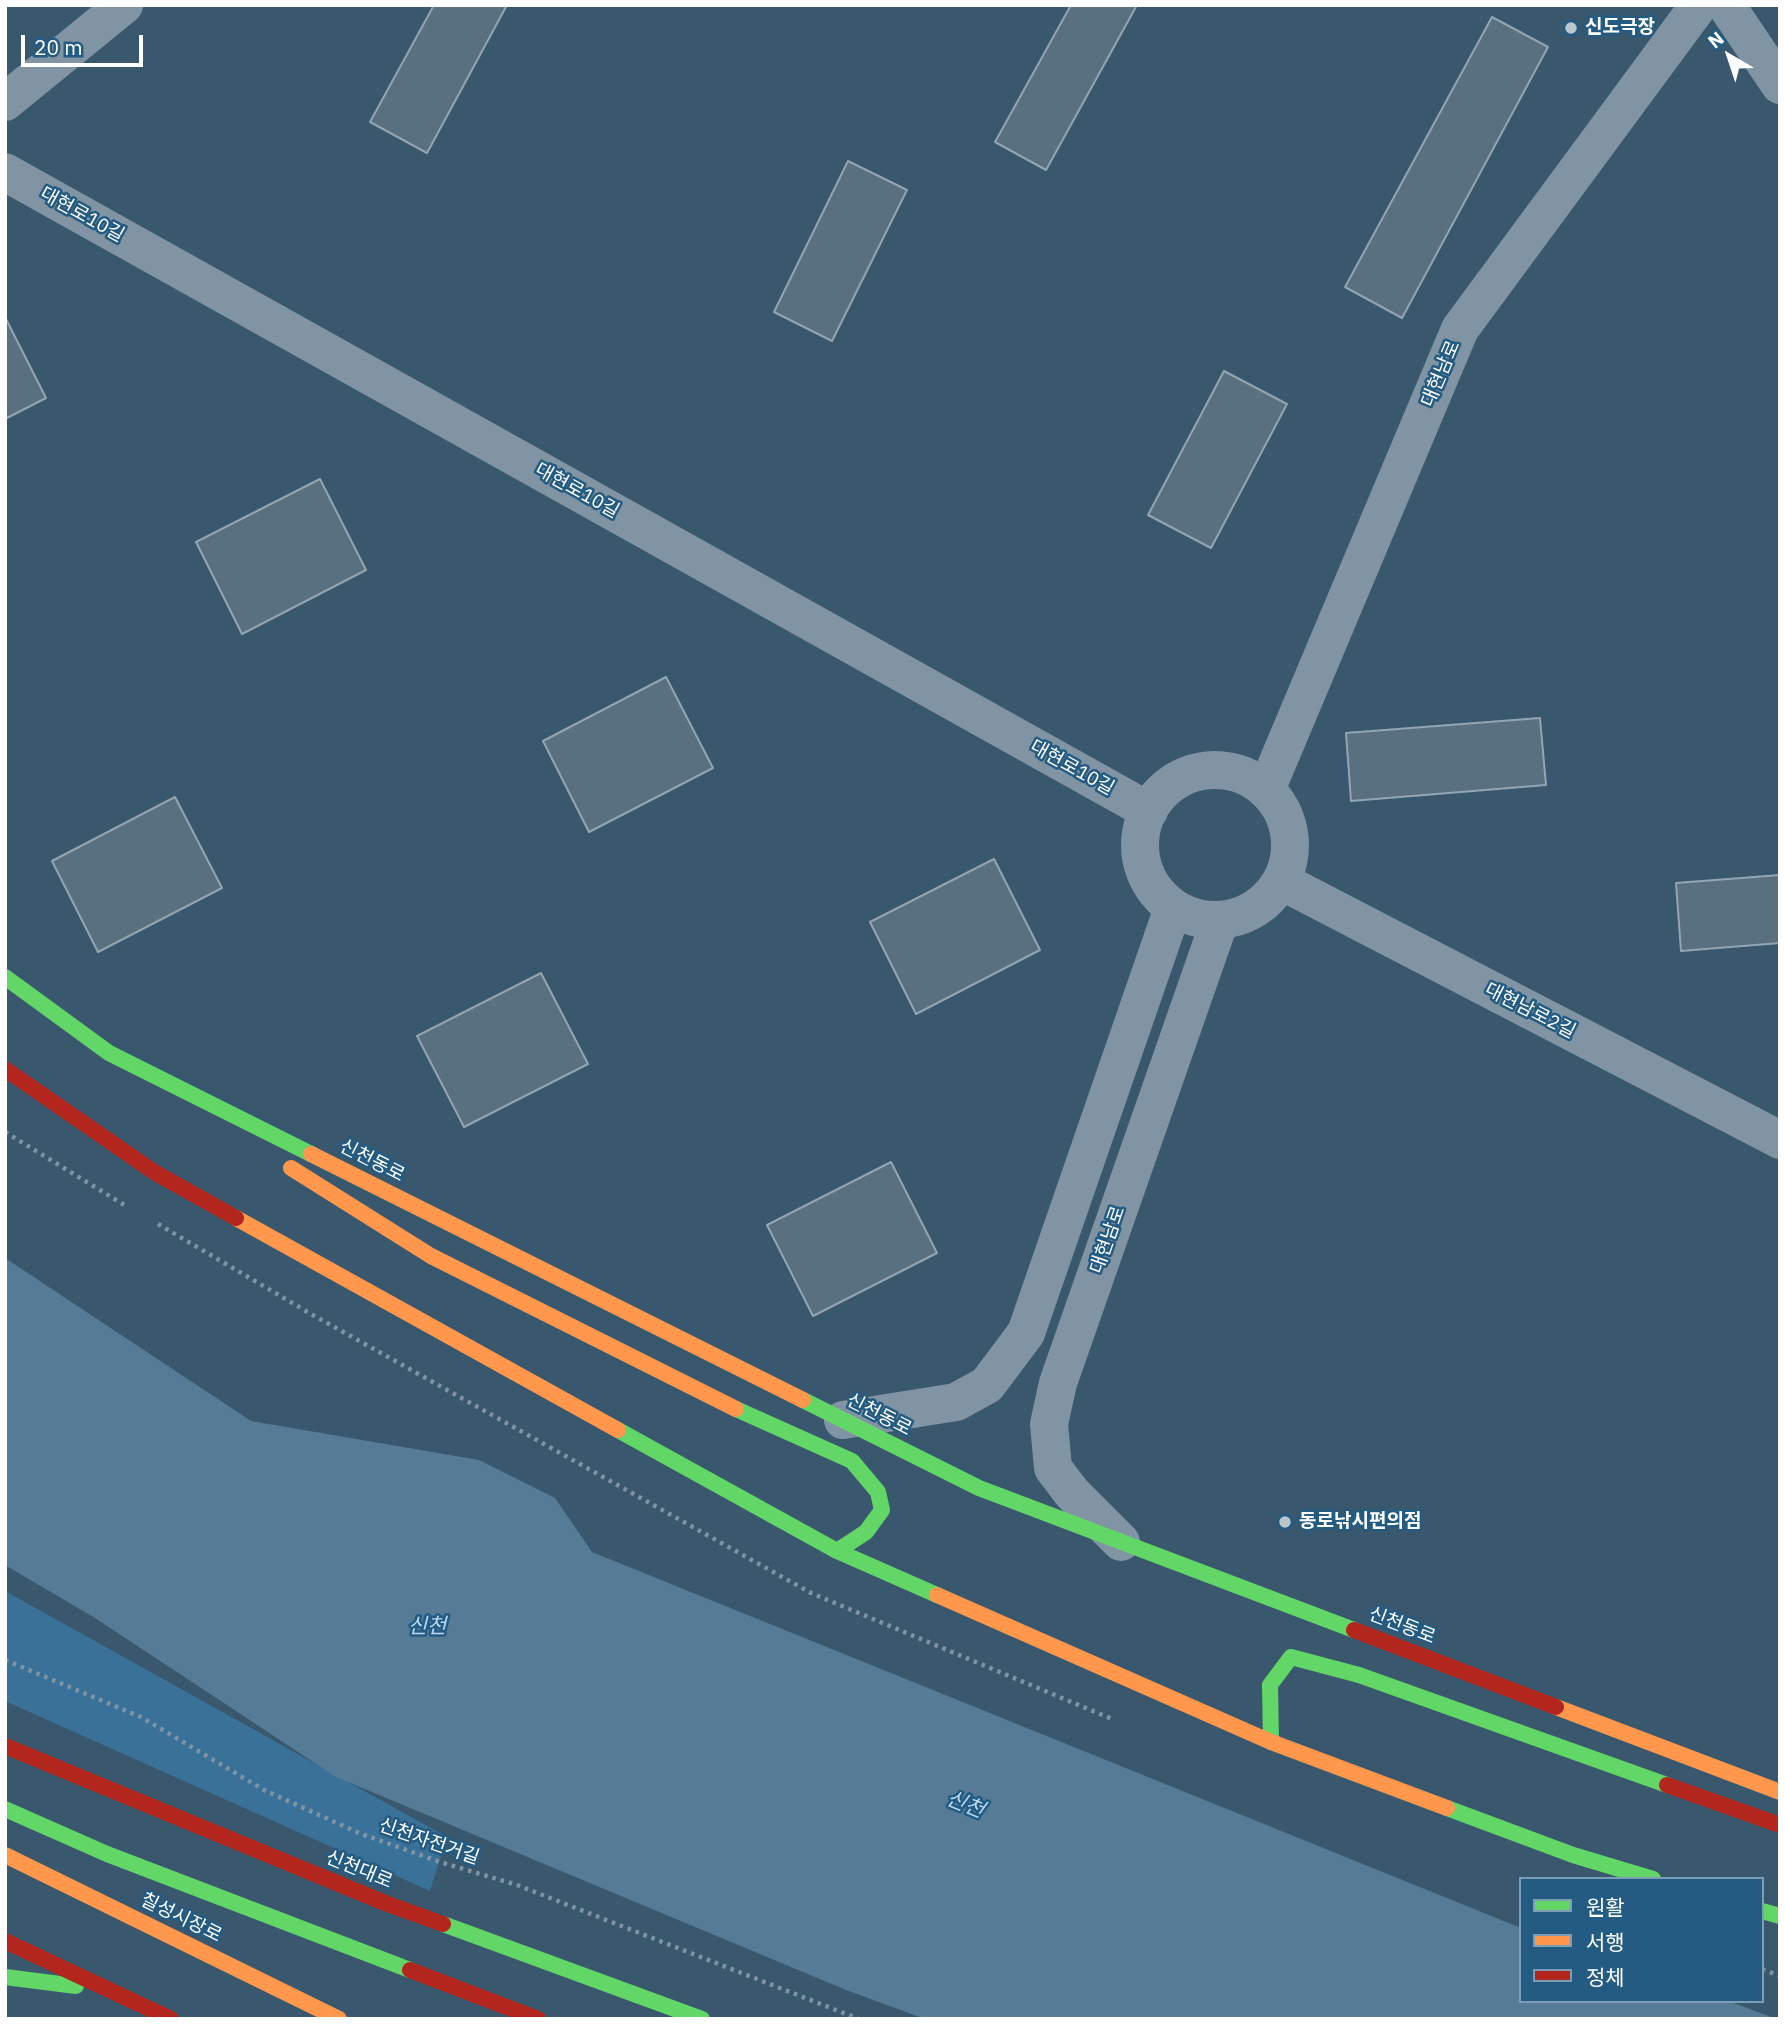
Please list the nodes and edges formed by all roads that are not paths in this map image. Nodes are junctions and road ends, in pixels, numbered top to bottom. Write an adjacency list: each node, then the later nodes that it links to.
1 (124, 5): 5 (street)
2 (1699, 5): 7 (street, 대현남로)
3 (1726, 5): 4 (street)
4 (1780, 85)
5 (5, 102)
6 (5, 172): 8 (street, 대현로10길)
7 (1266, 790): 8 (street); 9 (street)
8 (1149, 811): 10 (street)
9 (1281, 881): 11 (street); 16 (street, 대현남로2길)
10 (1173, 908): 11 (street); 18 (street)
11 (1220, 920): 19 (street, 대현남로)
12 (5, 977): 13 (main road, 신천동로)
13 (109, 1053): 15 (main road); 18 (main road, 신천동로)
14 (5, 1069): 20 (main road)
15 (247, 1140)
16 (1780, 1140)
17 (281, 1162): 20 (main road)
18 (843, 1420): 19 (main road, 신천동로)
19 (1121, 1542): 23 (main road, 신천동로)
20 (837, 1550): 21 (main road)
21 (1271, 1742): 25 (main road); 27 (main road)
22 (5, 1746): 34 (main road, 신천대로)
23 (1780, 1791)
24 (5, 1809): 33 (main road)
25 (1780, 1825)
26 (5, 1855): 32 (main road, 칠성시장로)
27 (1646, 1877)
28 (5, 1941): 30 (main road)
29 (5, 1977): 30 (main road)
30 (110, 1991): 31 (main road)
31 (171, 2019)
32 (339, 2019)
33 (538, 2019)
34 (702, 2019)

